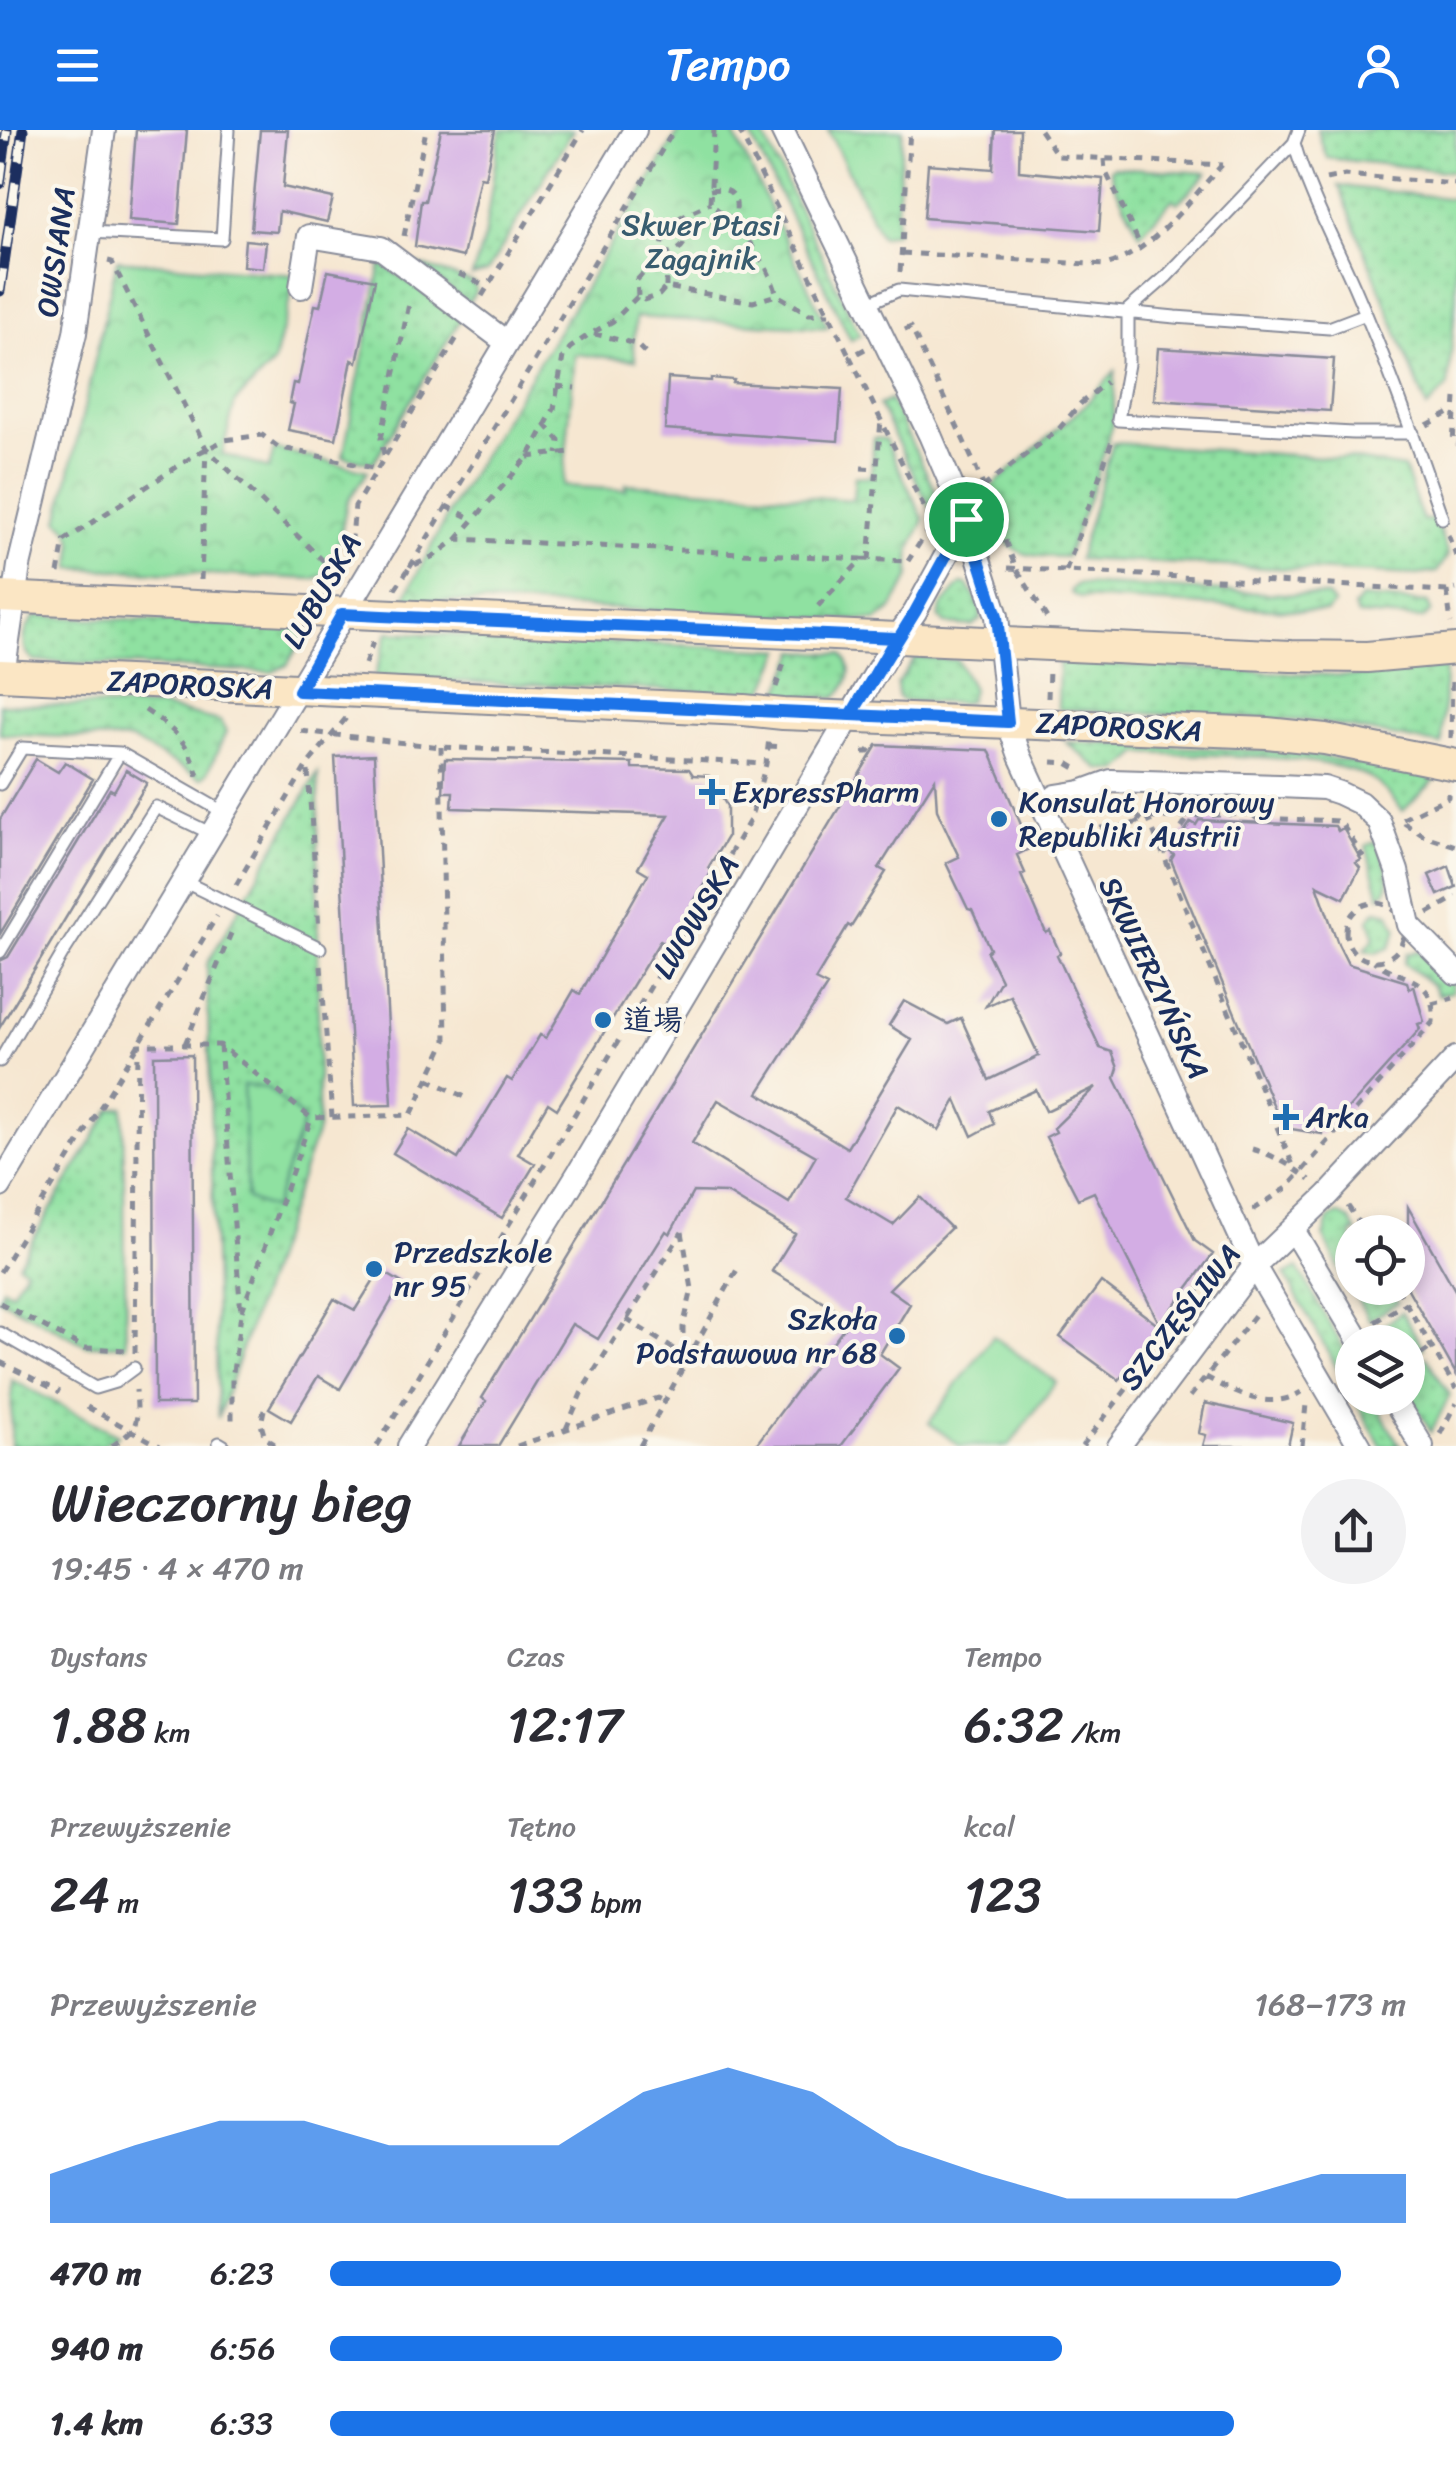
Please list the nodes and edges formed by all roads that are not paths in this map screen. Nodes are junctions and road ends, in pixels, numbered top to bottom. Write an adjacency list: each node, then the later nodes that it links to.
1 (104, 130): 7 (street, OWSIANA)
2 (229, 130): 7 (lane)
3 (635, 130): 12 (street, LUBUSKA)
4 (782, 130): 9 (street, SKWIERZYŃSKA)
5 (1299, 130): 6 (lane)
6 (1294, 144): 10 (lane); 11 (lane)
7 (90, 232): 16 (street, OWSIANA)
8 (301, 287): 12 (street)
9 (864, 305): 10 (lane); 15 (street, SKWIERZYŃSKA)
10 (1128, 310): 11 (lane); 13 (lane)
11 (1366, 314): 13 (lane)
12 (506, 342): 17 (street, LUBUSKA)
13 (1413, 432): 14 (lane)
14 (1442, 518)
15 (966, 519): 18 (street, LWOWSKA); 19 (street, SKWIERZYŃSKA)
16 (7, 597): 17 (main road); 21 (street, OWSIANA)
17 (335, 601): 18 (main road); 22 (street, LUBUSKA)
18 (896, 638): 19 (main road); 23 (street, LWOWSKA)
19 (1001, 644): 20 (main road); 24 (street, SKWIERZYŃSKA)
20 (1454, 649)
21 (2, 675): 22 (main road, ZAPOROSKA)
22 (299, 691): 23 (main road, ZAPOROSKA); 29 (street, LUBUSKA)
23 (851, 715): 24 (main road, ZAPOROSKA); 44 (street, LWOWSKA)
24 (1008, 722): 26 (main road, ZAPOROSKA); 28 (street, SKWIERZYŃSKA)
25 (120, 754): 27 (lane); 29 (lane); 33 (lane)
26 (1452, 764)
27 (0, 784)
28 (1047, 796): 34 (street); 39 (street, SKWIERZYŃSKA)
29 (215, 808): 30 (street, LUBUSKA)
30 (212, 834): 31 (street, LUBUSKA); 36 (lane)
31 (183, 881): 32 (lane); 37 (street, LUBUSKA)
32 (320, 948)
33 (0, 952)
34 (1456, 973)
35 (1456, 1058): 38 (street, SZCZĘŚLIWA)
36 (0, 1061)
37 (0, 1186)
38 (1293, 1230): 39 (street, SZCZĘŚLIWA); 40 (street)
39 (1254, 1266): 45 (street, SZCZĘŚLIWA); 46 (street, SKWIERZYŃSKA)
40 (1356, 1325)
41 (0, 1332): 42 (lane)
42 (131, 1371)
43 (1403, 1415): 47 (street)
44 (409, 1446)
45 (1119, 1446)
46 (1360, 1446)
47 (1422, 1446)

